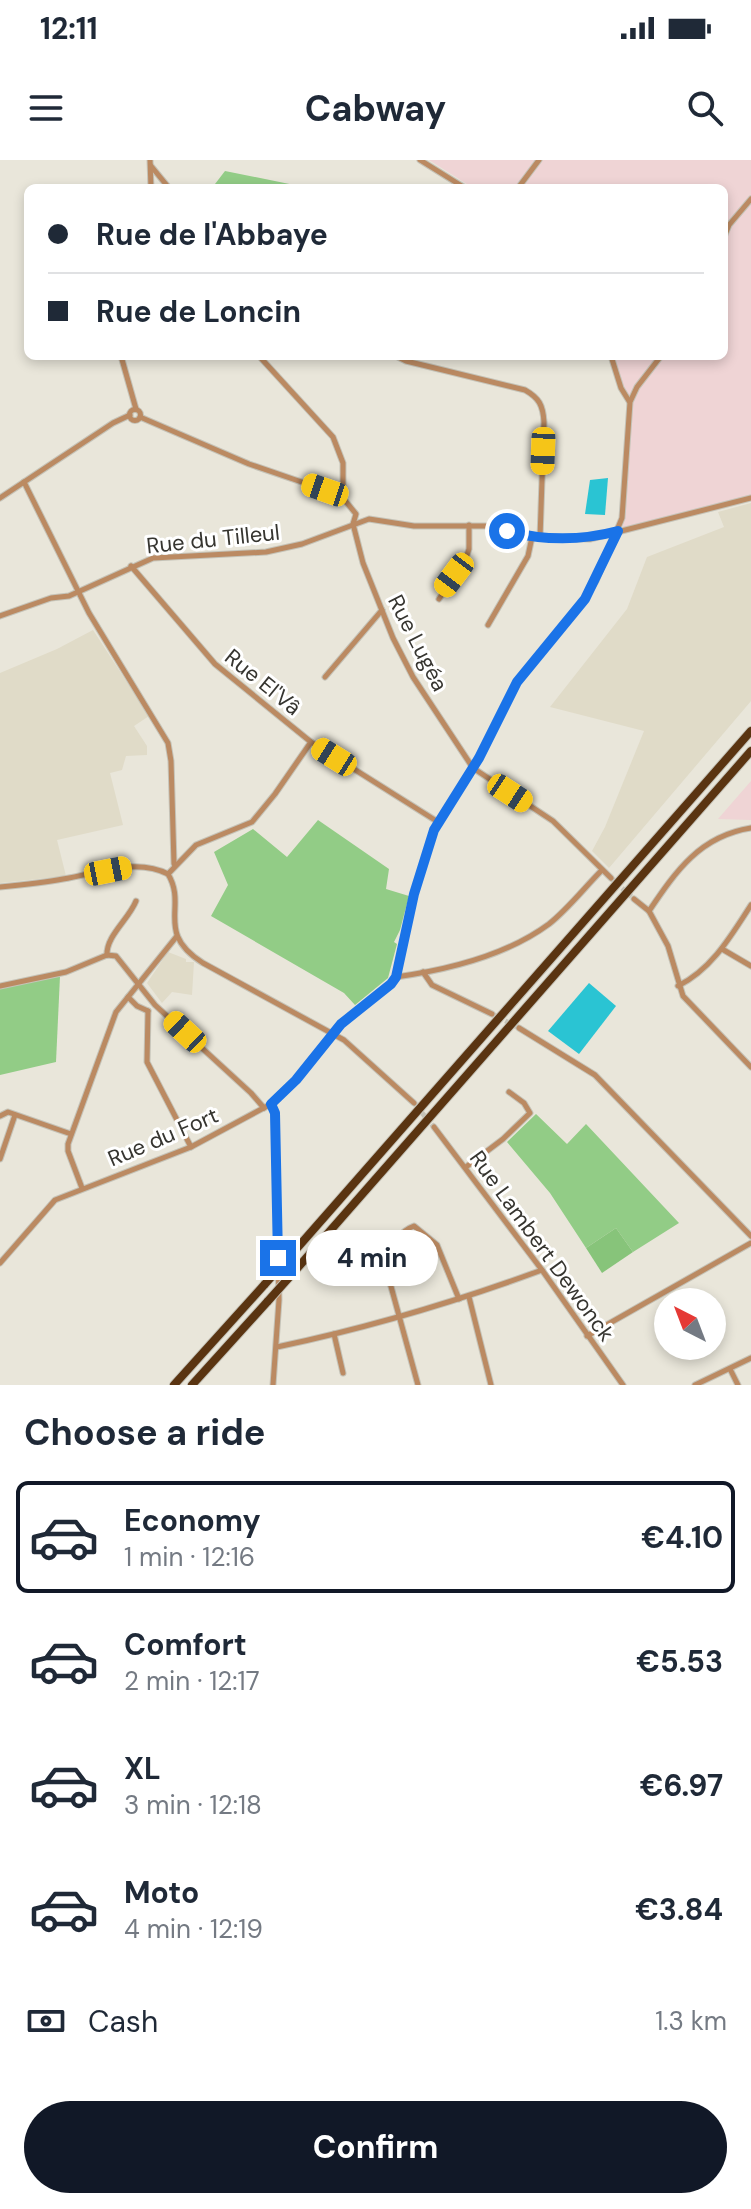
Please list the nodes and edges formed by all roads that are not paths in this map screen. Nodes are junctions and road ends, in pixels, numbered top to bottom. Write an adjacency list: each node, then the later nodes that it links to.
1 (420, 160): 6 (street)
2 (539, 160): 7 (street)
3 (150, 163): 4 (street); 5 (street)
4 (151, 184)
5 (166, 184)
6 (459, 184)
7 (521, 184)
8 (751, 199): 9 (street)
9 (728, 227)
10 (122, 360): 16 (street)
11 (263, 360): 21 (street)
12 (404, 360): 27 (street)
13 (612, 360): 15 (street)
14 (658, 360): 15 (street)
15 (630, 402): 25 (street)
16 (136, 409): 17 (street); 18 (street)
17 (130, 415): 18 (street); 19 (street)
18 (140, 417): 21 (street)
19 (24, 482): 20 (street); 29 (street)
20 (0, 498)
21 (343, 498): 23 (street, Rue Lugéa)
22 (751, 498): 25 (street, Rue du Tilleul)
23 (353, 524): 24 (street, Rue du Tilleul); 28 (street, Rue du Tilleul); 31 (street, Rue Lugéa)
24 (469, 525): 26 (street, Rue du Tilleul); 30 (street)
25 (618, 531): 27 (street, Rue du Tilleul); 39 (street)
26 (532, 537): 27 (street, Rue du Tilleul); 33 (street)
27 (540, 538)
28 (131, 566): 29 (street, Rue du Tilleul); 37 (street, Rue El'Vâ)
29 (79, 591): 32 (street, Rue du Tilleul); 43 (street)
30 (439, 599)
31 (382, 610): 34 (street); 39 (street, Rue Lugéa)
32 (0, 616)
33 (488, 625)
34 (325, 677)
35 (751, 724): 40 (highway)
36 (751, 731): 40 (highway)
37 (311, 742): 41 (street, Rue El'Vâ); 43 (street)
38 (751, 751): 94 (highway, bridge)
39 (473, 768): 41 (street); 44 (street)
40 (718, 768): 93 (highway, bridge)
41 (438, 822): 57 (street)
42 (751, 828): 51 (street)
43 (174, 865): 45 (street)
44 (602, 870): 46 (street); 56 (street)
45 (168, 874): 47 (street); 52 (street)
46 (611, 878)
47 (0, 887)
48 (634, 899): 51 (street)
49 (136, 901): 54 (street)
50 (751, 905): 53 (street)
51 (649, 911): 60 (street)
52 (177, 936): 59 (street); 66 (street)
53 (722, 949): 55 (street); 60 (street)
54 (107, 955): 58 (street); 59 (street)
55 (751, 966)
56 (423, 972): 57 (street); 64 (street)
57 (396, 977): 66 (street, Rue du Fort)
58 (0, 986)
59 (138, 986): 61 (street); 62 (street)
60 (678, 986): 67 (street)
61 (128, 997): 63 (street); 75 (street)
62 (155, 1005): 63 (street); 71 (street)
63 (148, 1011): 76 (street)
64 (492, 1014)
65 (519, 1028): 80 (street)
66 (334, 1033): 69 (street); 70 (street, Rue du Fort)
67 (751, 1067)
68 (509, 1092): 78 (street)
69 (414, 1103)
70 (271, 1104): 71 (street, Rue du Fort); 89 (street)
71 (264, 1108): 76 (street, Rue du Fort)
72 (12, 1113): 73 (street); 75 (street); 77 (street)
73 (0, 1116)
74 (434, 1127): 78 (street, Rue Lambert Dewonck)
75 (71, 1134): 79 (street)
76 (191, 1147): 79 (street, Rue du Fort)
77 (0, 1159)
78 (466, 1167): 83 (street, Rue Lambert Dewonck)
79 (82, 1188): 82 (street, Rue du Fort)
80 (751, 1236)
81 (751, 1243): 88 (street)
82 (0, 1263)
83 (542, 1270): 84 (street); 88 (street, Rue Lambert Dewonck)
84 (469, 1297): 85 (street); 97 (street)
85 (459, 1299): 86 (street); 86 (street)
86 (400, 1317): 87 (street); 96 (street)
87 (334, 1334): 89 (street); 92 (street)
88 (587, 1336): 98 (street, Rue Lambert Dewonck)
89 (277, 1347): 95 (street)
90 (751, 1358): 91 (street)
91 (730, 1369): 99 (street); 100 (street)
92 (343, 1373)
93 (174, 1385)
94 (192, 1385)
95 (273, 1385)
96 (418, 1385)
97 (491, 1385)
98 (623, 1385)
99 (695, 1385)
100 (738, 1385)

